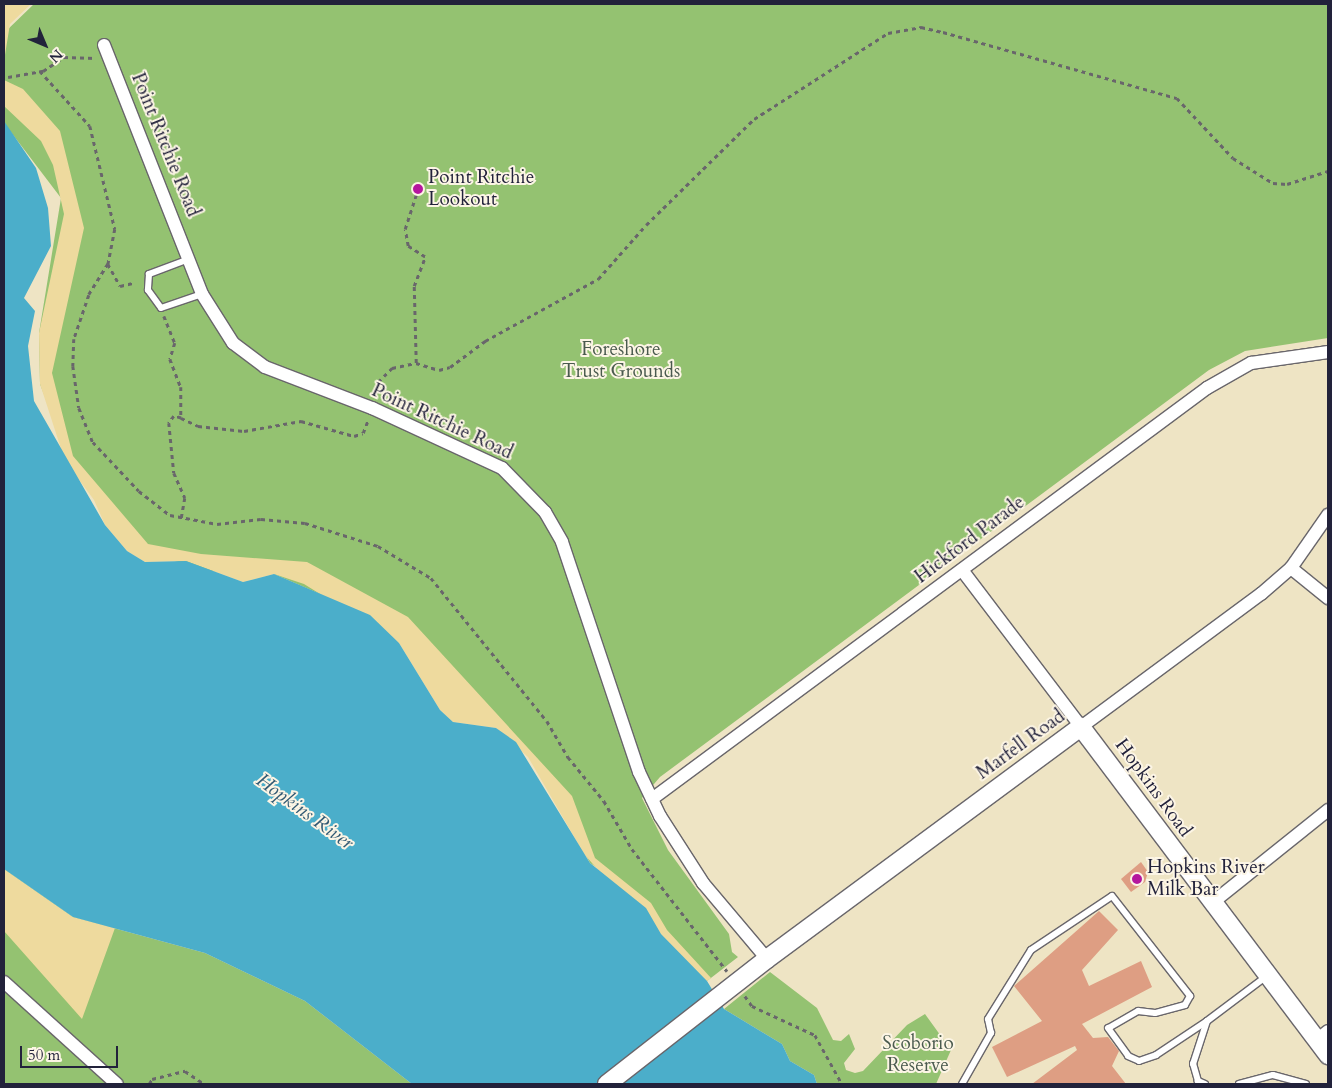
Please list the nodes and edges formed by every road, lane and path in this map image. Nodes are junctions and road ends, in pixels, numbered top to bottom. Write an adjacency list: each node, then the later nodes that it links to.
1 (104, 45): 2 (street, Point Ritchie Road)
2 (110, 58): 3 (path); 7 (street, Point Ritchie Road)
3 (40, 71): 4 (path); 8 (path)
4 (8, 77)
5 (1328, 171): 13 (path)
6 (418, 189): 13 (path)
7 (189, 258): 10 (street, Point Ritchie Road); 11 (lane)
8 (108, 264): 9 (path); 17 (path)
9 (133, 283)
10 (202, 294): 11 (lane); 14 (street, Point Ritchie Road)
11 (161, 308): 15 (path)
12 (1328, 352): 19 (street, Hickford Parade)
13 (416, 363): 14 (path)
14 (372, 408): 15 (path); 22 (street, Point Ritchie Road)
15 (181, 418): 17 (path)
16 (1328, 515): 18 (street, Marfell Road)
17 (181, 520): 28 (path)
18 (1290, 568): 20 (street); 21 (street, Marfell Road)
19 (962, 570): 21 (street, Hopkins Road); 22 (street, Hickford Parade)
20 (1328, 598)
21 (1081, 727): 24 (street, Hopkins Road); 25 (street, Marfell Road)
22 (652, 798): 25 (street, Point Ritchie Road)
23 (1328, 810): 24 (street)
24 (1212, 903): 26 (street, Hopkins Road)
25 (767, 959): 28 (street, Marfell Road)
26 (1268, 975): 29 (lane); 30 (street, Hopkins Road)
27 (4, 982): 32 (street)
28 (730, 988): 35 (street, Marfell Road); 36 (path)
29 (1207, 1021): 37 (lane); 38 (lane)
30 (1322, 1035): 31 (street, Hopkins Road)
31 (1328, 1055)
32 (117, 1084)
33 (149, 1084): 34 (path)
34 (204, 1084)
35 (607, 1084)
36 (842, 1084)
37 (962, 1084)
38 (1205, 1084)
39 (1239, 1084): 40 (lane)
40 (1306, 1084)

